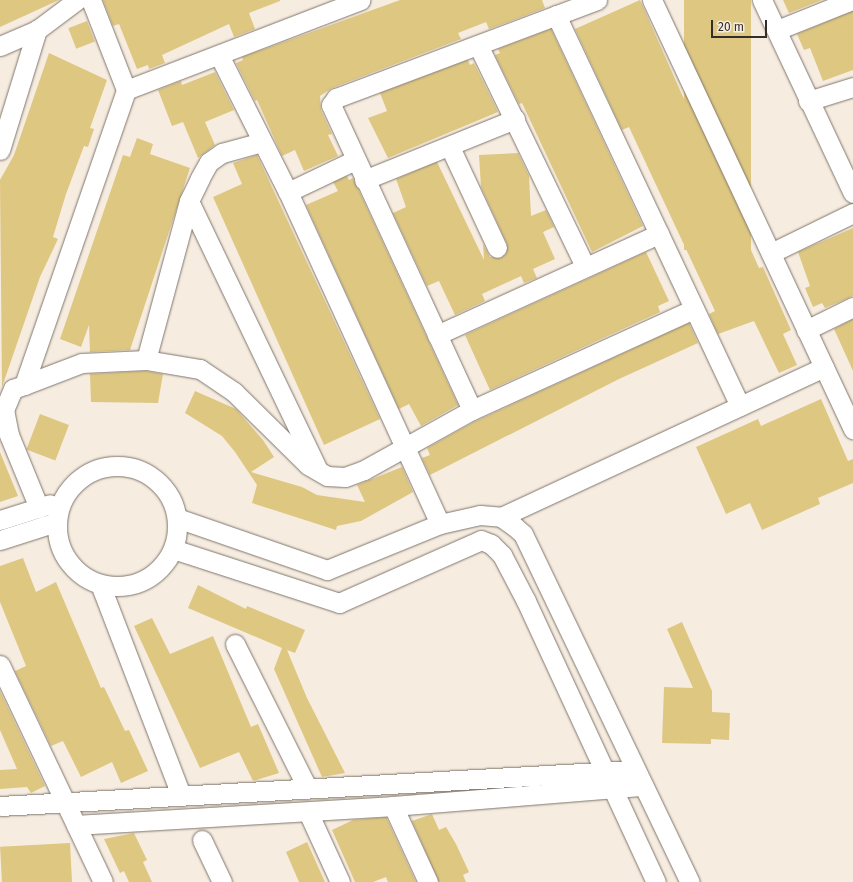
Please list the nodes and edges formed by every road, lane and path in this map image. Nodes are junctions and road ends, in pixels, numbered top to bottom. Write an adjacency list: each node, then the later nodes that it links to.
1 (77, 0): 9 (street)
2 (91, 0): 15 (street)
3 (360, 0): 13 (street)
4 (597, 0): 8 (street)
5 (652, 0): 29 (street)
6 (762, 0): 10 (street)
7 (852, 0): 10 (street)
8 (556, 16): 11 (street); 27 (street)
9 (37, 30): 12 (street); 20 (street)
10 (777, 30): 16 (street)
11 (478, 45): 17 (street); 21 (street)
12 (0, 46)
13 (219, 55): 15 (street); 18 (street)
14 (853, 86): 16 (street)
15 (126, 90): 37 (street)
16 (808, 101): 24 (street)
17 (514, 119): 19 (street); 30 (street)
18 (262, 142): 23 (street); 25 (street)
19 (450, 147): 22 (street); 28 (street)
20 (0, 150)
21 (355, 160): 22 (street); 23 (street)
22 (364, 180): 34 (street)
23 (288, 192): 42 (street)
24 (853, 193)
25 (189, 201): 35 (street); 43 (street)
26 (853, 213): 29 (street)
27 (659, 234): 30 (street); 32 (street)
28 (497, 248)
29 (771, 253): 33 (street)
30 (585, 266): 34 (street)
31 (853, 307): 33 (street)
32 (694, 309): 39 (street); 40 (street)
33 (806, 330): 36 (street)
34 (437, 335): 40 (street)
35 (146, 360): 37 (street); 43 (street)
36 (824, 367): 38 (street); 39 (street)
37 (24, 385): 45 (street)
38 (848, 405): 41 (street)
39 (740, 406): 46 (street)
40 (472, 410): 42 (street)
41 (853, 429)
42 (405, 446): 43 (street); 50 (street)
43 (318, 471)
44 (61, 501): 45 (street); 47 (street); 49 (street)
45 (39, 508): 48 (street)
46 (501, 517): 50 (street); 57 (street)
47 (177, 518): 50 (street); 52 (street)
48 (0, 520)
49 (56, 522): 51 (street); 53 (street)
50 (440, 524)
51 (0, 540)
52 (173, 549): 53 (street); 56 (street)
53 (100, 584): 61 (street)
54 (234, 644): 59 (street)
55 (0, 665): 62 (street)
56 (601, 770): 57 (street); 59 (street); 60 (street)
57 (635, 770): 58 (street)
58 (643, 786): 60 (street); 73 (street)
59 (306, 787): 61 (street)
60 (610, 788): 64 (street); 72 (street)
61 (181, 795): 62 (street)
62 (65, 802): 63 (street); 66 (street)
63 (0, 806)
64 (393, 806): 65 (street); 71 (street)
65 (308, 812): 66 (street); 70 (street)
66 (76, 825): 68 (street)
67 (202, 840): 69 (street)
68 (103, 882)
69 (222, 882)
70 (340, 882)
71 (428, 882)
72 (656, 882)
73 (690, 882)

